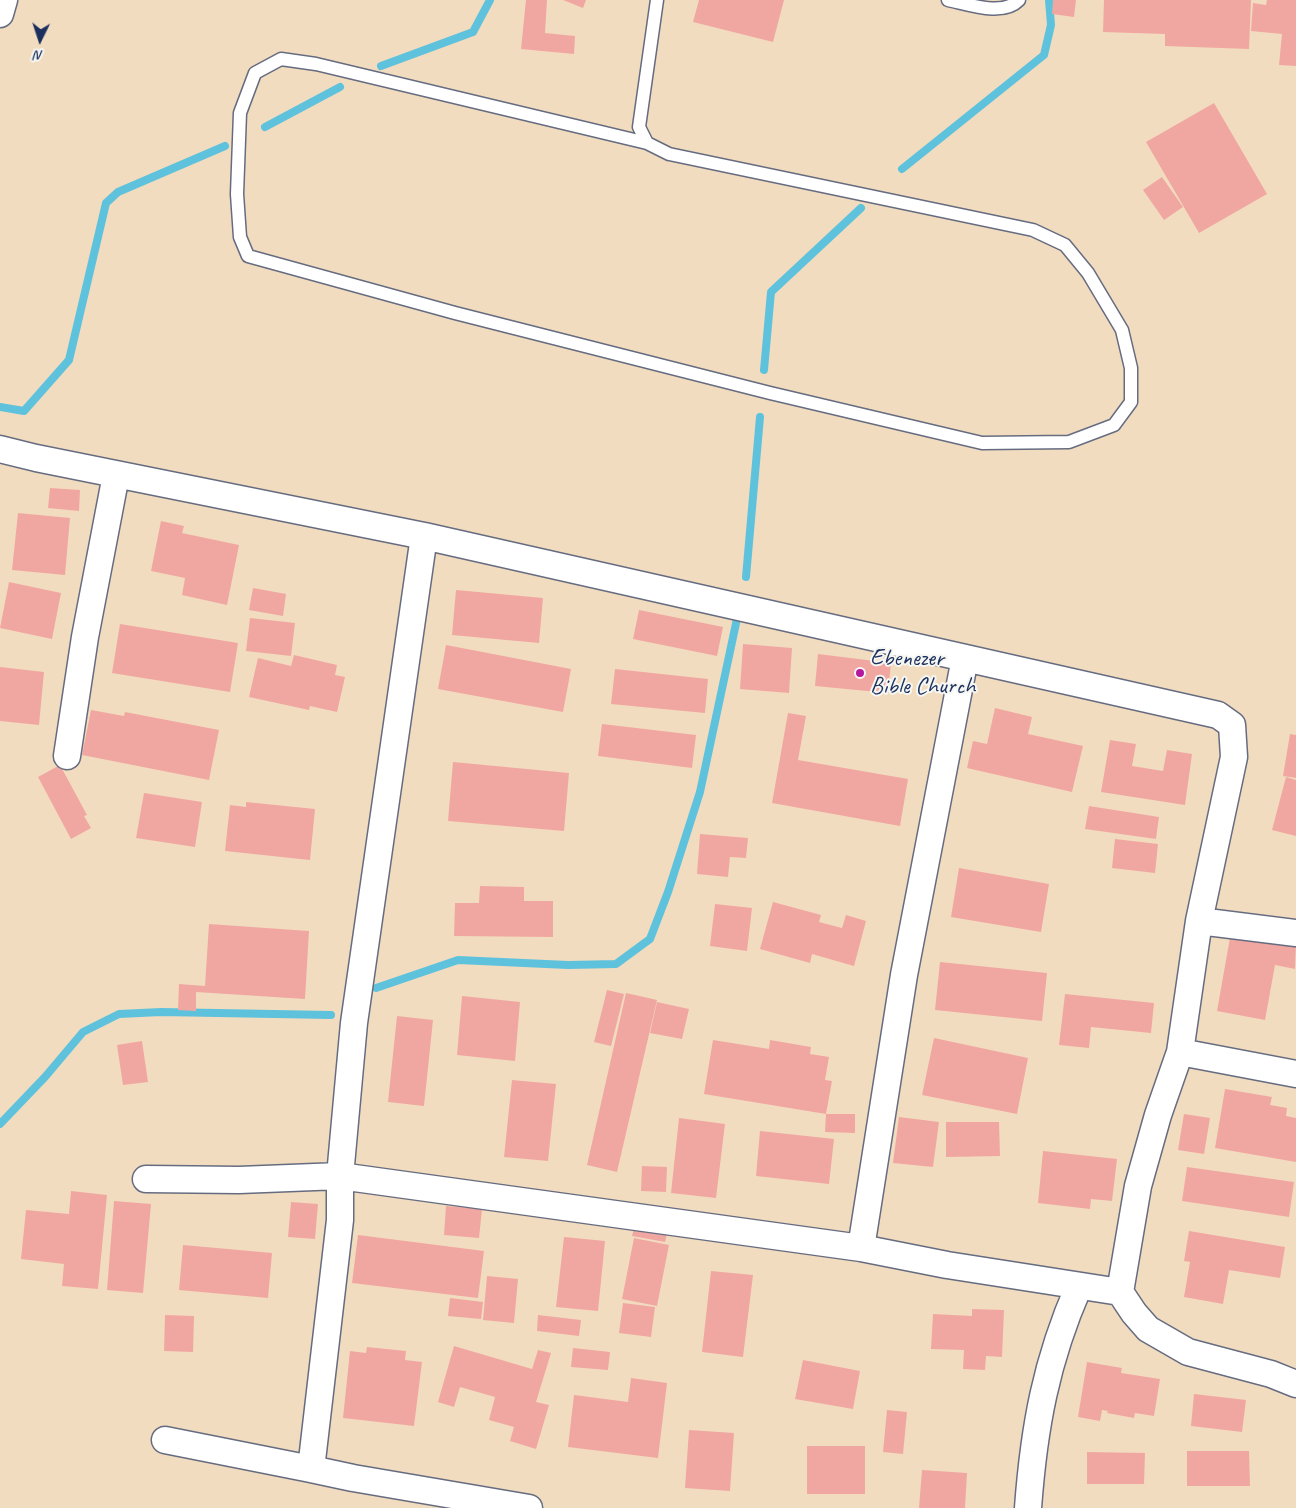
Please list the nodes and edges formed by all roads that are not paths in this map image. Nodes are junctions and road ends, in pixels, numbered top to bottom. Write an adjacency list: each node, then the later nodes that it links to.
1 (4, 0): 5 (street)
2 (657, 0): 6 (lane)
3 (948, 0): 4 (lane)
4 (1019, 0)
5 (0, 14)
6 (647, 143): 6 (lane)
7 (0, 451): 8 (street)
8 (116, 475): 9 (street); 11 (street)
9 (424, 536): 10 (street); 16 (street)
10 (965, 658): 12 (street); 18 (street)
11 (67, 756)
12 (1199, 921): 13 (street); 14 (street)
13 (1296, 933)
14 (1180, 1052): 15 (street); 20 (street)
15 (1296, 1074)
16 (340, 1176): 17 (street); 18 (street); 23 (street)
17 (146, 1179)
18 (860, 1248): 19 (street)
19 (1079, 1286): 20 (street); 25 (street)
20 (1120, 1292): 21 (street)
21 (1296, 1384)
22 (165, 1440): 23 (street)
23 (311, 1469): 24 (street)
24 (529, 1508)
25 (1028, 1508)

